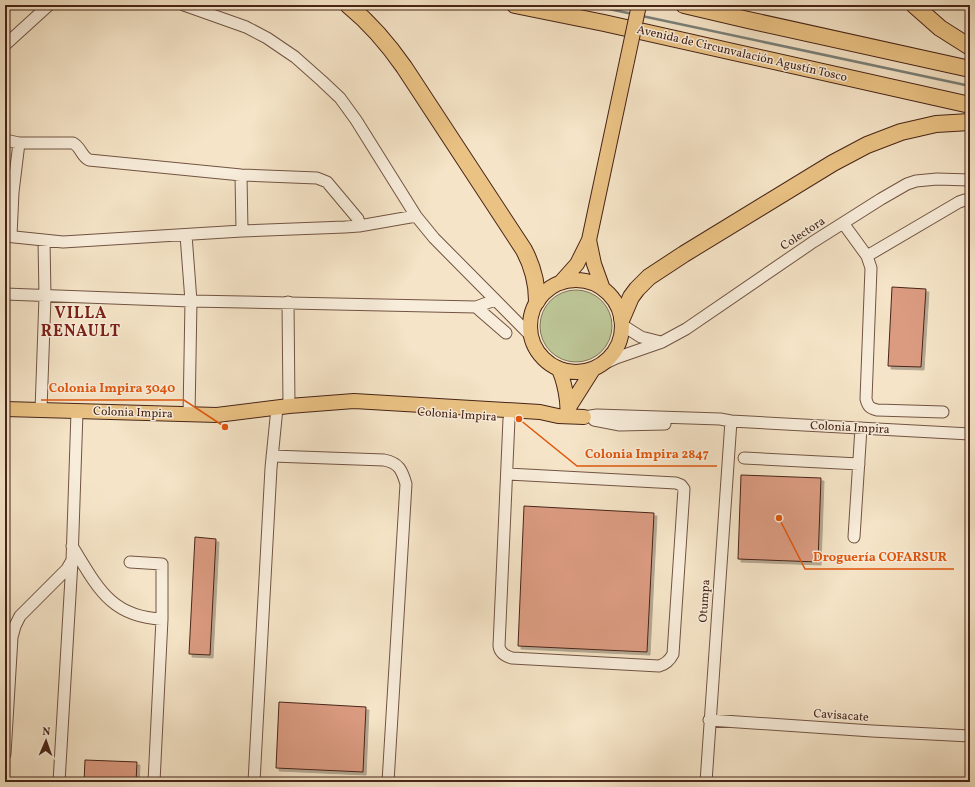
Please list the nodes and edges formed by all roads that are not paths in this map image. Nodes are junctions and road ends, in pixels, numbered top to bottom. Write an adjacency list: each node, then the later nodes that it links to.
1 (49, 5): 8 (street)
2 (184, 5): 19 (street)
3 (348, 5): 34 (highway)
4 (514, 5): 11 (highway, Avenida de Circunvalación Agustín Tosco)
5 (639, 5): 26 (main road, bridge)
6 (684, 5): 10 (highway)
7 (914, 5): 9 (highway)
8 (5, 45)
9 (970, 47)
10 (970, 69)
11 (970, 105)
12 (970, 122): 37 (highway)
13 (5, 140): 14 (street)
14 (19, 143): 15 (street); 17 (street)
15 (242, 175): 21 (street); 22 (street)
16 (970, 180): 20 (street, Colectora)
17 (9, 200): 24 (street)
18 (970, 200): 27 (street)
19 (416, 216): 21 (street); 32 (street)
20 (843, 223): 27 (street); 40 (street, Colectora)
21 (359, 226): 22 (street)
22 (242, 231): 23 (street)
23 (186, 235): 25 (street); 33 (street)
24 (8, 236): 25 (street)
25 (44, 240): 31 (street)
26 (588, 240): 28 (main road); 29 (main road)
27 (867, 256): 48 (street)
28 (560, 283): 29 (main road); 34 (main road)
29 (603, 289): 37 (main road)
30 (5, 294): 31 (street)
31 (45, 297): 33 (street); 46 (street)
32 (496, 300): 36 (street); 39 (street)
33 (191, 301): 35 (street); 50 (street)
34 (537, 301): 39 (main road)
35 (288, 302): 36 (street); 44 (street)
36 (476, 307): 38 (street)
37 (622, 322): 40 (street); 41 (main road)
38 (506, 334)
39 (531, 336): 42 (main road)
40 (662, 342): 41 (street, Colectora)
41 (597, 366): 42 (main road); 49 (main road)
42 (558, 368): 49 (main road)
43 (309, 404): 44 (main road, Colonia Impira); 49 (main road, Colonia Impira); 52 (main road, Colonia Impira)
44 (283, 407): 50 (main road, Colonia Impira); 56 (street)
45 (5, 408): 46 (main road, Colonia Impira)
46 (41, 410): 47 (main road, Colonia Impira)
47 (77, 412): 50 (main road, Colonia Impira); 61 (street)
48 (943, 412)
49 (564, 413): 51 (main road, Colonia Impira); 52 (main road, Colonia Impira)
50 (189, 415)
51 (584, 417): 53 (street, Colonia Impira)
52 (510, 419): 59 (street)
53 (731, 421): 54 (street, Colonia Impira); 65 (street, Otumpa)
54 (861, 428): 55 (street, Colonia Impira); 58 (street)
55 (970, 434)
56 (272, 456): 70 (street); 71 (street)
57 (744, 458): 58 (street)
58 (859, 464): 60 (street)
59 (507, 474): 59 (street)
60 (854, 537)
61 (72, 546): 62 (street); 64 (street)
62 (72, 561): 67 (street); 68 (street)
63 (130, 562): 64 (street)
64 (162, 619): 69 (street)
65 (709, 720): 66 (street, Cavisacate); 72 (street, Otumpa)
66 (970, 736)
67 (5, 754)
68 (59, 782)
69 (154, 782)
70 (254, 782)
71 (388, 782)
72 (706, 782)

